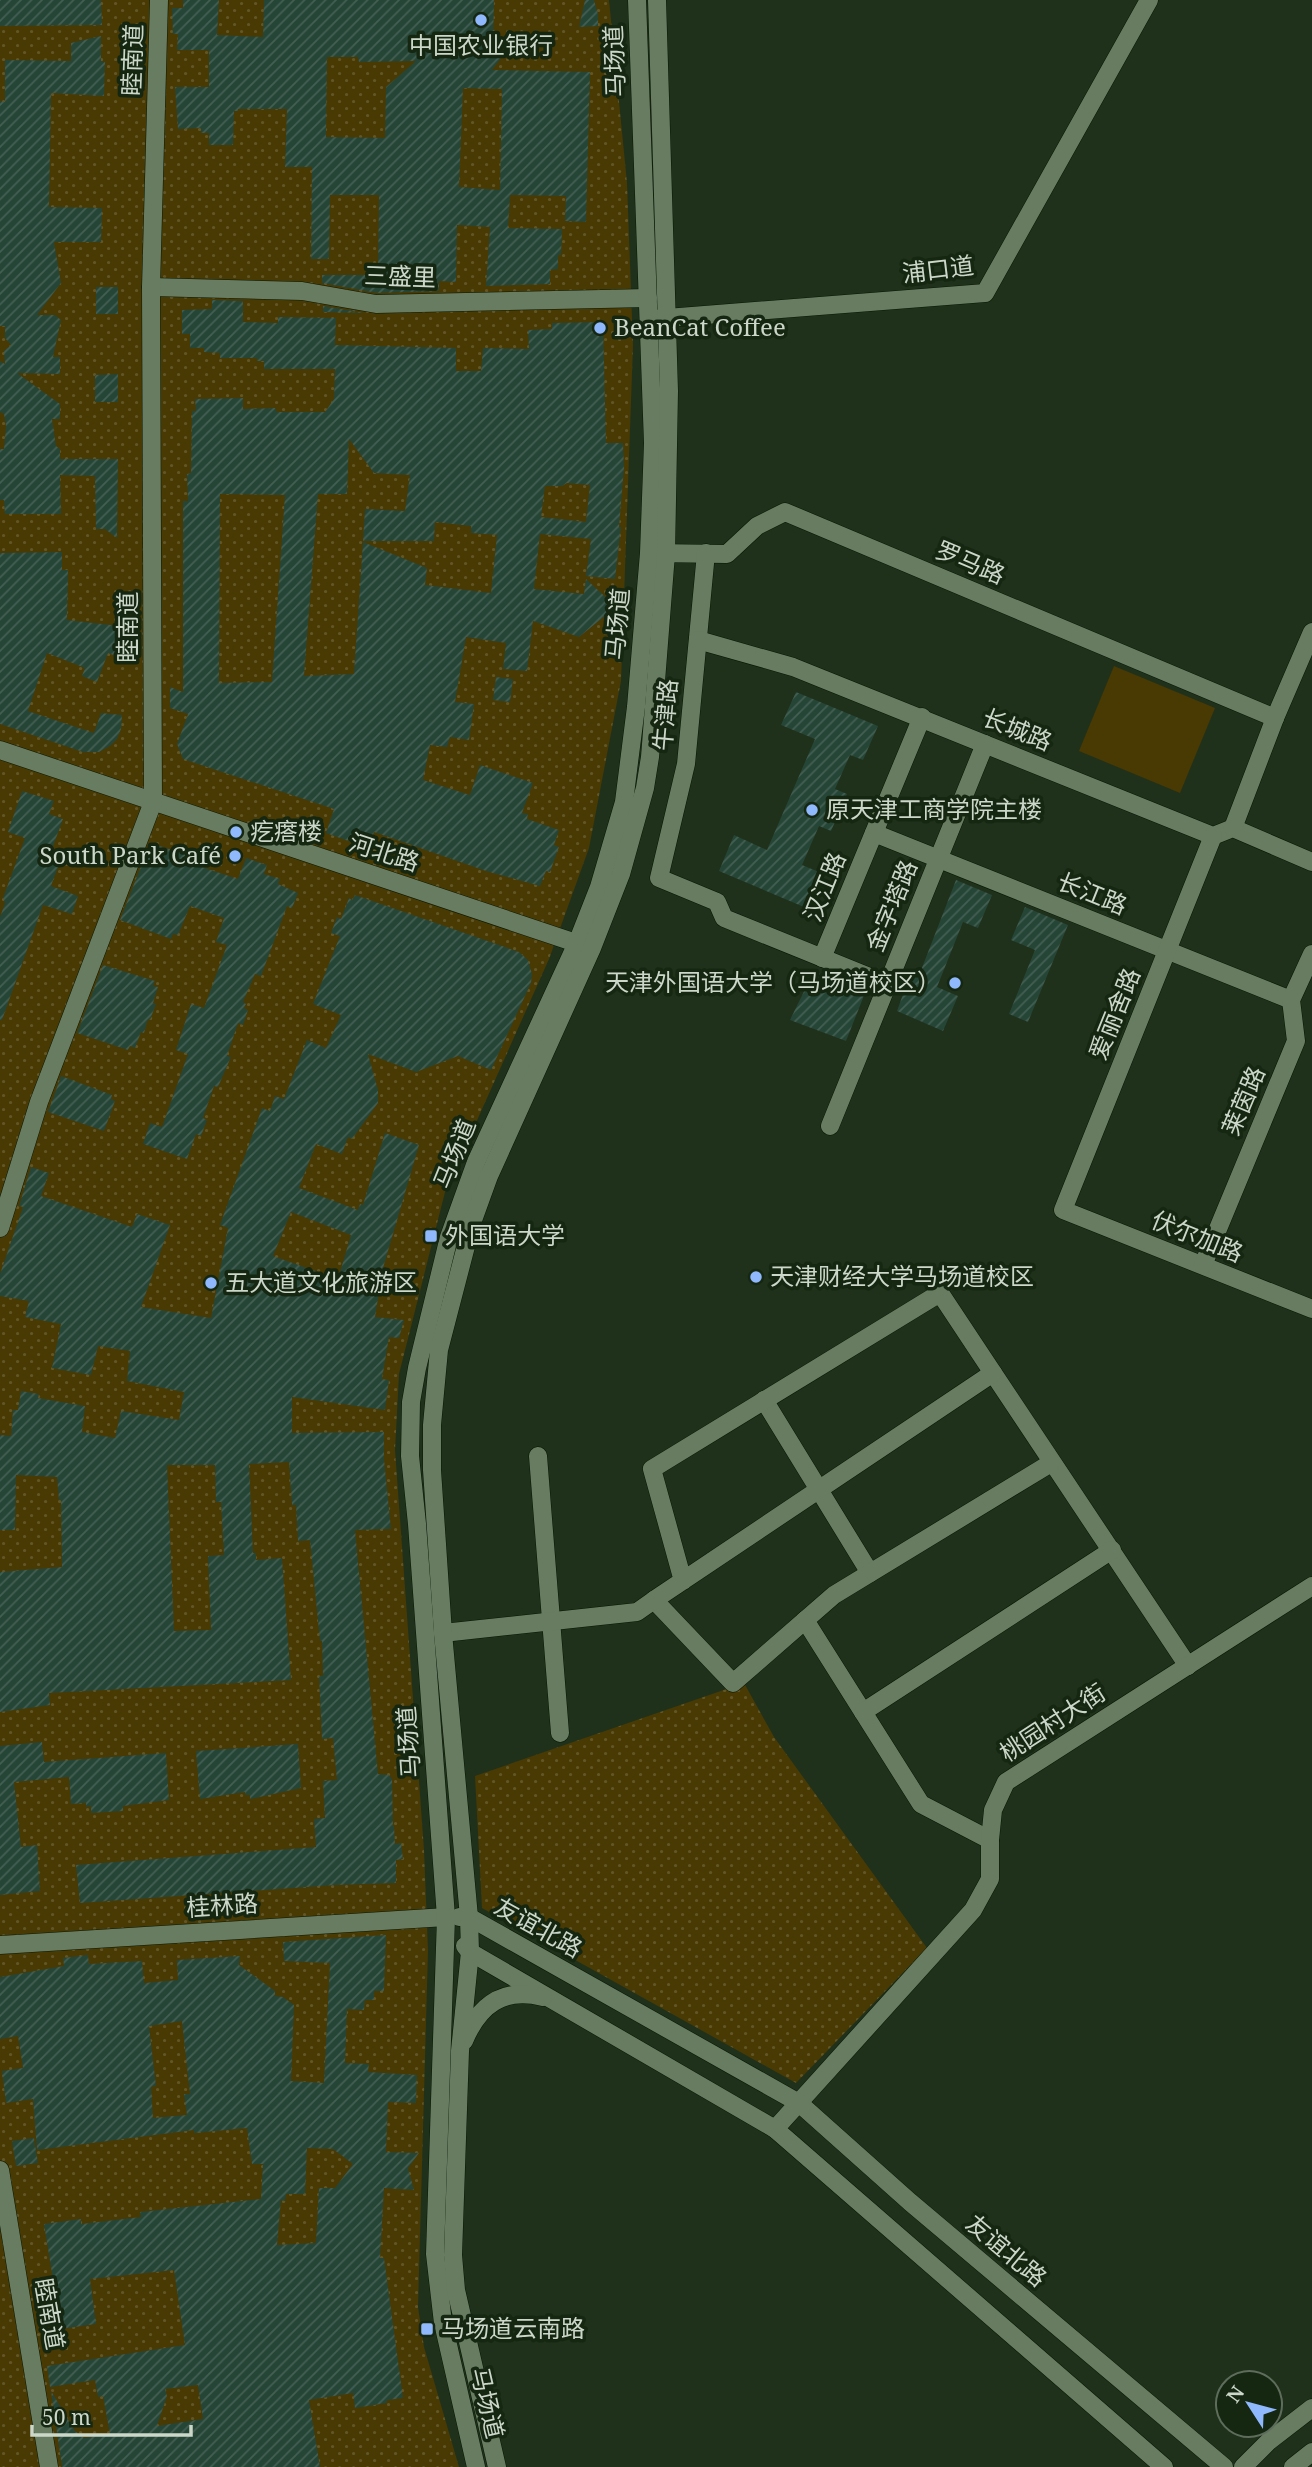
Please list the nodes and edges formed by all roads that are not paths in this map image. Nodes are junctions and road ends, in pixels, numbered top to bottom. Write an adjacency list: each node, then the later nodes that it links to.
1 (159, 0): 5 (street, 睦南道)
2 (636, 0): 6 (street, 马场道)
3 (657, 0): 7 (street, 马场道)
4 (1149, 0): 7 (street, 浦口道)
5 (151, 286): 6 (street, 三盛里); 16 (street, 睦南道)
6 (648, 298): 7 (street, 马场道)
7 (658, 319): 8 (street, 马场道)
8 (657, 553): 9 (street, 罗马路); 22 (street, 马场道)
9 (706, 553): 11 (street, 牛津路); 13 (street, 罗马路)
10 (1312, 632): 13 (street)
11 (698, 640): 12 (street, 长城路); 25 (street, 牛津路)
12 (922, 717): 14 (street, 长城路); 18 (street, 汉江路)
13 (1275, 718): 17 (street)
14 (985, 744): 19 (street, 长城路); 20 (street, 金字塔路)
15 (0, 750): 16 (street, 河北路)
16 (153, 802): 22 (street, 河北路); 31 (street, 睦南道)
17 (1233, 828): 19 (street); 21 (street)
18 (874, 833): 20 (street, 长江路); 25 (street, 汉江路)
19 (1213, 836): 23 (street, 爱丽舍路)
20 (938, 859): 23 (street, 长江路); 26 (street, 金字塔路)
21 (1312, 862)
22 (585, 946): 46 (street, 马场道); 51 (street, 马场道)
23 (1167, 950): 27 (street, 长江路); 30 (street, 爱丽舍路)
24 (1312, 954): 27 (street, 莱茵路)
25 (822, 958): 26 (street)
26 (887, 984): 29 (street, 金字塔路)
27 (1292, 1000): 28 (street, 莱茵路)
28 (1304, 1044): 32 (street, 莱茵路)
29 (830, 1126)
30 (1063, 1210): 32 (street, 伏尔加路)
31 (0, 1228)
32 (1203, 1265): 33 (street, 伏尔加路)
33 (1312, 1309)
34 (993, 1373): 35 (street); 37 (street); 38 (street)
35 (764, 1400): 38 (street); 41 (street)
36 (538, 1456): 44 (street)
37 (1051, 1463): 39 (street); 40 (street)
38 (818, 1490): 40 (street); 41 (street)
39 (1112, 1550): 47 (street); 48 (street)
40 (870, 1573): 45 (street)
41 (683, 1581): 43 (street)
42 (1312, 1587): 47 (street, 桃园村大街)
43 (654, 1600): 44 (street); 45 (street)
44 (551, 1620): 46 (street); 49 (street)
45 (805, 1620): 48 (street)
46 (443, 1633): 52 (street, 马场道)
47 (1188, 1666): 50 (street, 桃园村大街)
48 (863, 1712): 50 (street)
49 (560, 1733)
50 (990, 1840): 57 (street, 桃园村大街)
51 (446, 1917): 52 (street, 友谊北路); 53 (street, 桂林路); 54 (street, 友谊北路); 63 (street, 马场道)
52 (469, 1917): 54 (street, 马场道); 57 (street, 友谊北路)
53 (0, 1945)
54 (470, 1952): 55 (street, 友谊北路); 56 (street, 马场道)
55 (554, 1999): 56 (street); 58 (street, 友谊北路)
56 (460, 2051): 64 (street, 马场道)
57 (799, 2103): 58 (street, 桃园村大街); 66 (street, 友谊北路)
58 (775, 2129): 65 (street, 友谊北路)
59 (0, 2170): 62 (street, 睦南道)
60 (1312, 2409): 67 (street)
61 (1312, 2452): 68 (street)
62 (49, 2467)
63 (477, 2467)
64 (497, 2467)
65 (1164, 2467)
66 (1224, 2467)
67 (1243, 2467)
68 (1293, 2467)

